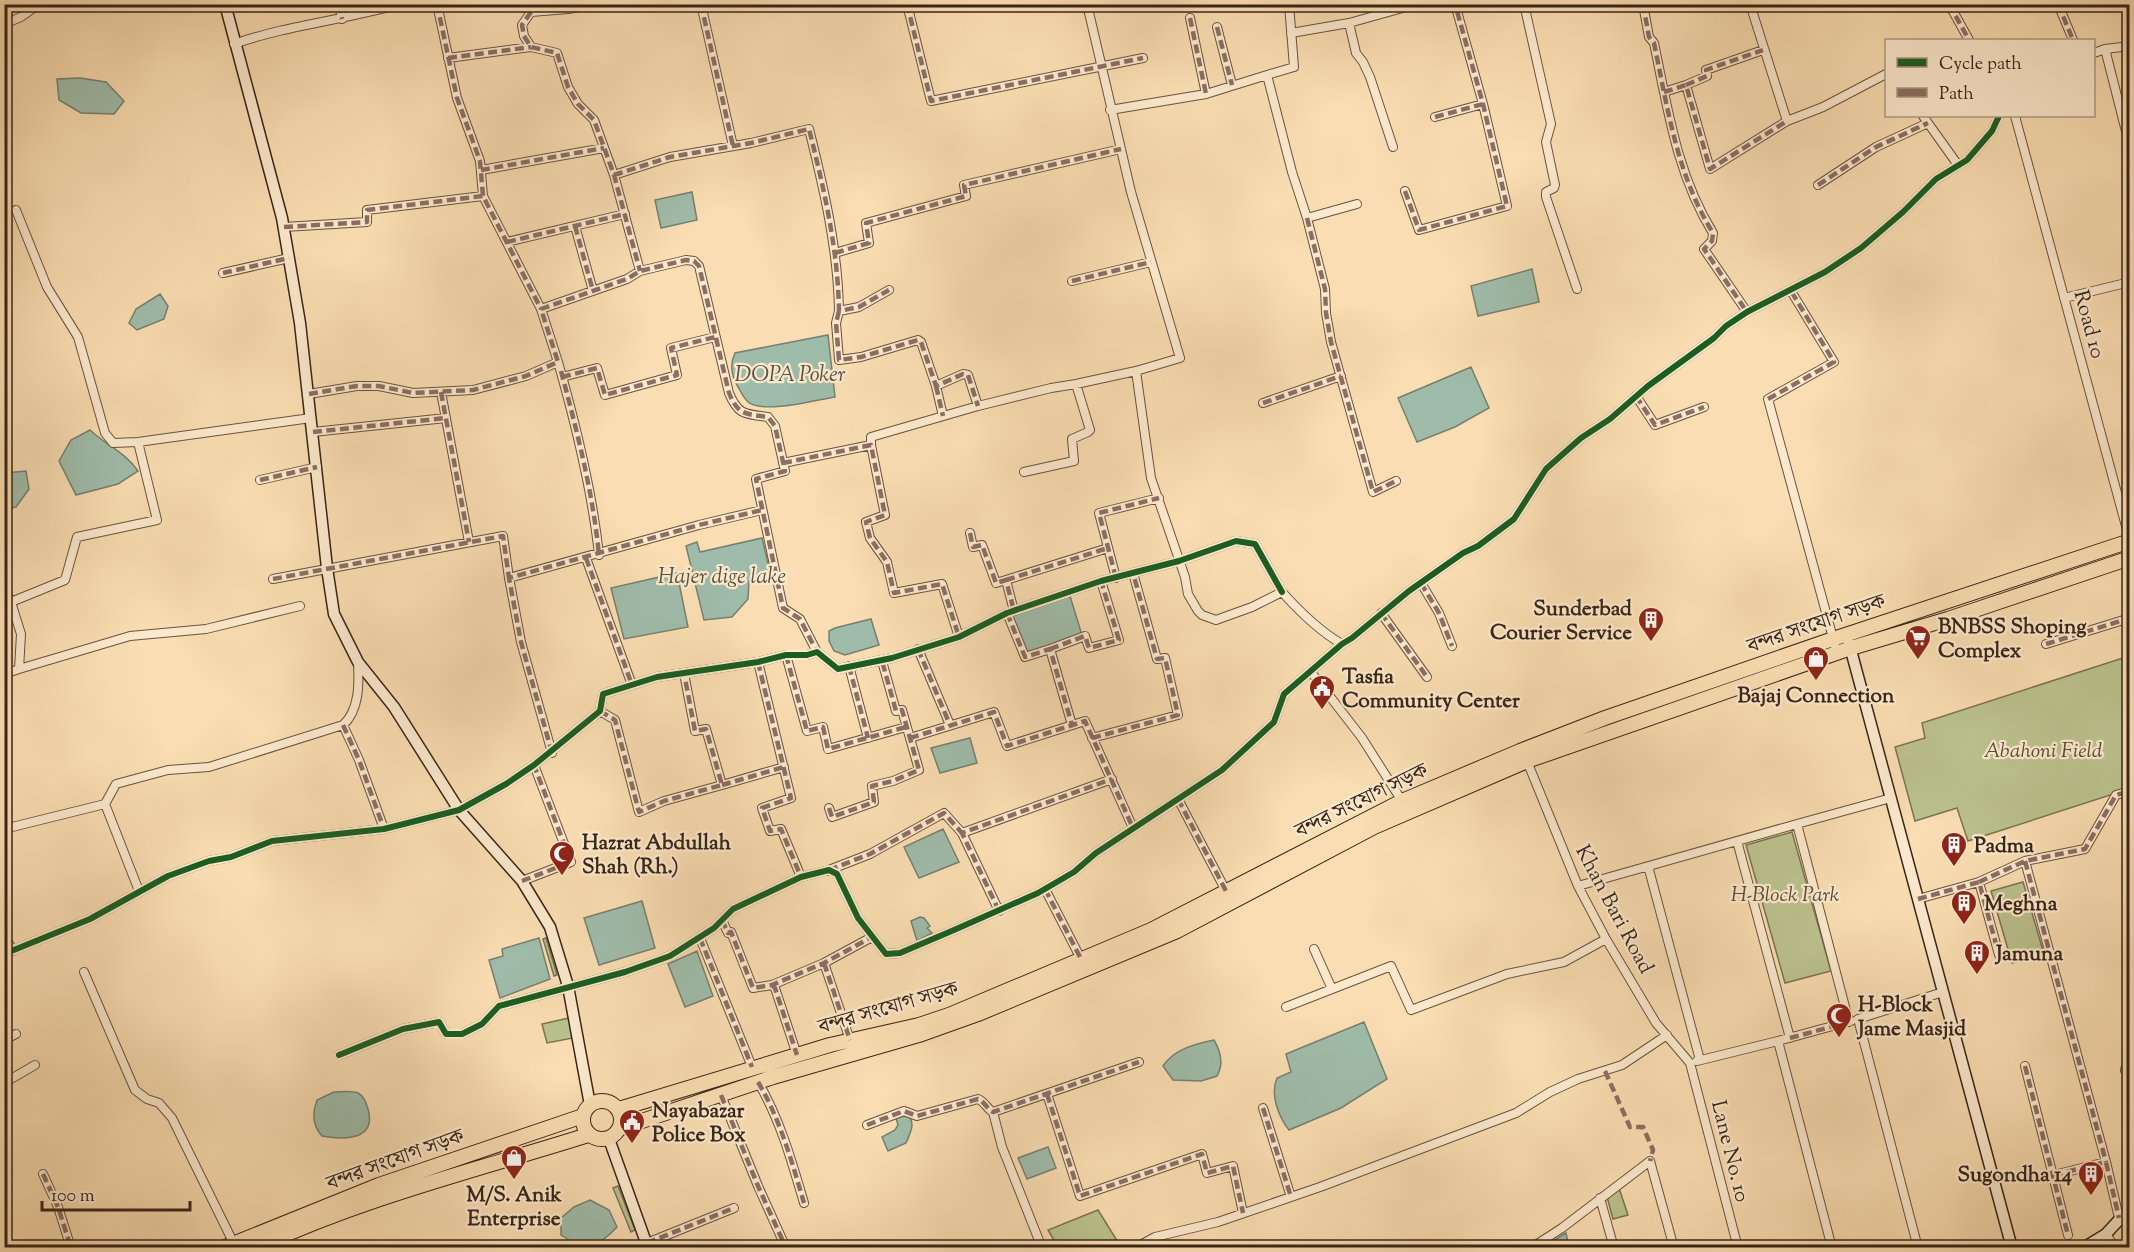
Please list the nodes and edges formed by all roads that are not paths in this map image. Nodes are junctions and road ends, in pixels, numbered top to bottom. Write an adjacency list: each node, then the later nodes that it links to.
1 (39, 4): 23 (street)
2 (225, 4): 28 (street)
3 (339, 4): 21 (street)
4 (400, 4): 21 (street)
5 (437, 4): 34 (street)
6 (596, 4): 19 (street)
7 (701, 4): 51 (street)
8 (907, 4): 36 (street)
9 (1107, 4): 18 (street)
10 (1289, 4): 25 (street)
11 (1417, 4): 22 (street)
12 (1455, 4): 43 (street)
13 (1524, 4): 76 (street)
14 (1643, 4): 41 (street)
15 (1750, 4): 32 (street)
16 (1949, 4): 26 (street)
17 (2058, 4): 27 (street)
18 (1087, 6): 36 (street)
19 (530, 8): 30 (street)
20 (1190, 18): 42 (street)
21 (342, 19): 28 (street)
22 (1349, 23): 25 (street); 52 (street)
23 (4, 24)
24 (1217, 27): 39 (street)
25 (1291, 33): 37 (street)
26 (1968, 39)
27 (2073, 39)
28 (234, 44): 66 (street)
29 (2130, 46): 31 (street)
30 (531, 47): 34 (street); 54 (street)
31 (2105, 49): 33 (street); 53 (street)
32 (1763, 50): 40 (street); 49 (street)
33 (2095, 53)
34 (448, 58): 57 (street)
35 (1143, 58): 36 (street)
36 (1100, 66): 44 (street)
37 (1267, 75): 39 (street); 65 (street)
38 (1885, 75): 49 (street)
39 (1232, 85): 42 (street)
40 (1686, 85): 41 (street); 49 (street)
41 (1664, 92): 83 (street)
42 (1206, 94): 44 (street)
43 (1483, 104): 45 (street); 60 (street)
44 (1110, 110): 55 (street)
45 (1435, 117)
46 (1924, 117): 50 (street)
47 (1999, 117): 56 (street)
48 (2015, 117): 80 (street, Road 10)
49 (1787, 121)
50 (1928, 123): 56 (street); 59 (street)
51 (734, 146): 58 (street); 69 (street)
52 (1393, 147)
53 (2130, 147)
54 (604, 148): 57 (street); 58 (street)
55 (1121, 149): 69 (street); 71 (street)
56 (1958, 165): 79 (street)
57 (481, 170): 61 (street)
58 (614, 175): 64 (street)
59 (1818, 185)
60 (1406, 191)
61 (483, 196): 66 (street); 68 (street)
62 (1357, 204): 65 (street)
63 (16, 210): 101 (street)
64 (625, 214): 67 (street); 72 (street)
65 (1308, 218): 87 (street)
66 (284, 226): 70 (street)
67 (575, 226): 68 (street); 78 (street)
68 (507, 242): 81 (street)
69 (835, 253): 82 (street)
70 (289, 258): 73 (street); 92 (street)
71 (1151, 262): 74 (street); 86 (street)
72 (640, 271): 78 (street); 84 (street)
73 (223, 273)
74 (1072, 281)
75 (2130, 282): 80 (street)
76 (1577, 289)
77 (889, 290): 82 (street)
78 (593, 291): 81 (street)
79 (1791, 291): 83 (street); 135 (street)
80 (2064, 298): 111 (street, Road 10)
81 (541, 309): 85 (street)
82 (840, 312): 90 (street)
83 (1747, 312): 93 (street)
84 (715, 337): 88 (street); 103 (street)
85 (558, 362): 88 (street); 91 (street)
86 (1136, 371): 89 (street); 108 (street)
87 (1341, 376): 94 (street); 107 (street)
88 (562, 377): 114 (street)
89 (1077, 384): 95 (street); 105 (street)
90 (936, 386): 95 (street); 97 (street)
91 (441, 392): 92 (street); 99 (street)
92 (309, 394): 98 (street)
93 (1635, 396): 96 (street); 125 (street)
94 (1263, 403)
95 (978, 406): 97 (street)
96 (1704, 407)
97 (943, 416): 102 (street)
98 (311, 418): 100 (street); 101 (street)
99 (446, 418): 100 (street); 112 (street)
100 (313, 432): 104 (street)
101 (138, 442): 128 (street)
102 (871, 445): 103 (street); 134 (street)
103 (783, 463): 109 (street)
104 (317, 467): 106 (street); 118 (street)
105 (1024, 472)
106 (260, 480)
107 (1396, 481)
108 (1159, 498): 113 (street); 117 (street)
109 (762, 510): 114 (street); 142 (street)
110 (970, 533): 123 (street)
111 (2130, 541): 133 (highway, বন্দর সংযোগ সড়ক)
112 (469, 542): 118 (street); 120 (street)
113 (1108, 548): 121 (street); 123 (street)
114 (599, 555): 115 (street)
115 (586, 558): 120 (street); 153 (street)
116 (2130, 558): 141 (highway, বন্দর সংযোগ সড়ক)
117 (1179, 561): 119 (street); 127 (street); 127 (street)
118 (327, 568): 122 (street); 145 (street)
119 (1133, 573): 121 (street); 161 (street)
120 (509, 578): 162 (street)
121 (1116, 578): 124 (street)
122 (273, 579)
123 (1006, 580): 130 (street)
124 (1101, 581): 130 (street); 139 (street)
125 (1421, 583): 131 (street); 138 (street)
126 (4, 588): 128 (street)
127 (1282, 592): 136 (street)
128 (11, 602): 148 (street)
129 (300, 606): 148 (street)
130 (1010, 612): 134 (street); 139 (street)
131 (1381, 614): 136 (street); 152 (street)
132 (2130, 618): 137 (street)
133 (1847, 634): 135 (highway, বন্দর সংযোগ সড়ক); 141 (street)
134 (959, 637): 140 (street)
135 (1833, 639): 141 (street); 171 (highway, বন্দর সংযোগ সড়ক)
136 (1342, 644): 149 (street)
137 (2046, 644)
138 (1452, 646)
139 (1050, 649): 157 (street)
140 (918, 650): 144 (street); 156 (street)
141 (1844, 650): 163 (highway, বন্দর সংযোগ সড়ক); 169 (street)
142 (818, 652): 143 (street); 147 (street)
143 (786, 655): 146 (street); 159 (street)
144 (882, 661): 147 (street); 158 (street)
145 (358, 662): 155 (street); 174 (street)
146 (758, 662): 150 (street); 165 (street)
147 (849, 666): 159 (street)
148 (19, 669): 151 (street)
149 (1311, 672): 170 (street); 171 (street)
150 (684, 673): 153 (street); 167 (street)
151 (4, 674)
152 (1428, 677)
153 (632, 685): 154 (street)
154 (600, 711): 162 (street); 167 (street)
155 (343, 725): 172 (street); 178 (street)
156 (950, 725): 157 (street); 160 (street)
157 (1072, 725): 161 (street)
158 (906, 727): 159 (street); 160 (street)
159 (868, 738)
160 (910, 738): 173 (street)
161 (1092, 738): 166 (street)
162 (552, 753): 164 (street)
163 (1527, 761): 187 (street, Khan Bari Road); 226 (highway, বন্দর সংযোগ সড়ক)
164 (534, 765): 174 (street); 185 (street)
165 (784, 767): 167 (street); 184 (street)
166 (1112, 779): 176 (street); 179 (street)
167 (722, 785)
168 (2130, 791): 181 (street)
169 (1891, 798): 175 (street); 191 (street)
170 (1178, 799): 176 (street); 190 (street)
171 (1402, 801): 190 (highway, বন্দর সংযোগ সড়ক)
172 (105, 804): 177 (street); 189 (street)
173 (829, 808)
174 (459, 810): 178 (street); 185 (street)
175 (1797, 824): 180 (street); 209 (street)
176 (1133, 828): 188 (street)
177 (4, 829)
178 (384, 829): 189 (street)
179 (962, 833): 183 (street); 192 (street)
180 (1737, 841): 182 (street); 212 (street)
181 (2025, 861): 186 (street); 238 (street)
182 (1648, 866): 187 (street); 219 (street)
183 (829, 870): 184 (street); 195 (street)
184 (801, 877): 193 (street)
185 (522, 881): 205 (street)
186 (1979, 882): 191 (street); 200 (street)
187 (1578, 886): 197 (street, Khan Bari Road)
188 (1045, 888): 192 (street); 201 (street)
189 (139, 891): 199 (street)
190 (1227, 893): 201 (highway, বন্দর সংযোগ সড়ক)
191 (1918, 899): 207 (street)
192 (999, 911): 195 (street)
193 (722, 920): 196 (street); 204 (street)
194 (4, 935): 199 (street)
195 (872, 937): 202 (street)
196 (700, 938): 205 (street); 224 (street)
197 (1606, 939): 206 (street); 211 (street, Khan Bari Road)
198 (1314, 949): 206 (street)
199 (9, 953)
200 (1999, 955)
201 (1081, 959): 214 (highway, বন্দর সংযোগ সড়ক)
202 (824, 963): 204 (street); 214 (street)
203 (84, 972): 251 (street)
204 (772, 985): 216 (street)
205 (568, 986): 218 (street); 232 (street)
206 (1332, 989): 208 (street)
207 (1943, 992): 209 (street); 263 (street)
208 (1286, 1007)
209 (1853, 1020): 212 (street); 262 (street)
210 (16, 1034): 213 (street)
211 (1666, 1035): 221 (street, Khan Bari Road); 241 (street)
212 (1790, 1038): 215 (street)
213 (4, 1040)
214 (850, 1040): 216 (highway, বন্দর সংযোগ সড়ক)
215 (1778, 1041): 219 (street); 261 (street)
216 (797, 1054): 224 (highway, বন্দর সংযোগ সড়ক)
217 (2130, 1054): 225 (street)
218 (339, 1055)
219 (1700, 1060): 221 (street)
220 (1139, 1062): 228 (street)
221 (1690, 1063): 260 (street, Lane No. 10)
222 (35, 1065): 227 (street)
223 (2025, 1066): 240 (street)
224 (752, 1067): 231 (highway, বন্দর সংযোগ সড়ক)
225 (2130, 1072)
226 (758, 1082): 229 (highway, বন্দর সংযোগ সড়ক); 243 (street)
227 (4, 1083)
228 (1047, 1094): 233 (street); 246 (street)
229 (721, 1095): 235 (highway, বন্দর সংযোগ সড়ক); 254 (street)
230 (1263, 1108): 241 (street)
231 (619, 1109): 232 (highway); 235 (highway)
232 (587, 1110): 236 (highway); 251 (highway, বন্দর সংযোগ সড়ক)
233 (993, 1112): 234 (street); 255 (street)
234 (867, 1125)
235 (621, 1128): 237 (highway)
236 (588, 1135): 237 (highway); 253 (highway, বন্দর সংযোগ সড়ক)
237 (609, 1139): 250 (street)
238 (2106, 1162): 240 (street); 247 (street)
239 (43, 1174): 252 (street)
240 (2054, 1175): 249 (street)
241 (1291, 1197): 246 (street)
242 (1600, 1198): 257 (street); 258 (street); 259 (street)
243 (804, 1203)
244 (734, 1208): 250 (street)
245 (2130, 1208): 247 (street)
246 (1243, 1213): 256 (street)
247 (2119, 1218): 248 (street)
248 (2106, 1234): 264 (street); 265 (street)
249 (2068, 1235)
250 (648, 1245)
251 (231, 1246)
252 (71, 1248)
253 (256, 1248)
254 (786, 1248)
255 (1042, 1248)
256 (1135, 1248)
257 (1531, 1248)
258 (1614, 1248)
259 (1674, 1248)
260 (1738, 1248)
261 (1832, 1248)
262 (1918, 1248)
263 (2013, 1248)
264 (2083, 1248)
265 (2115, 1248)

